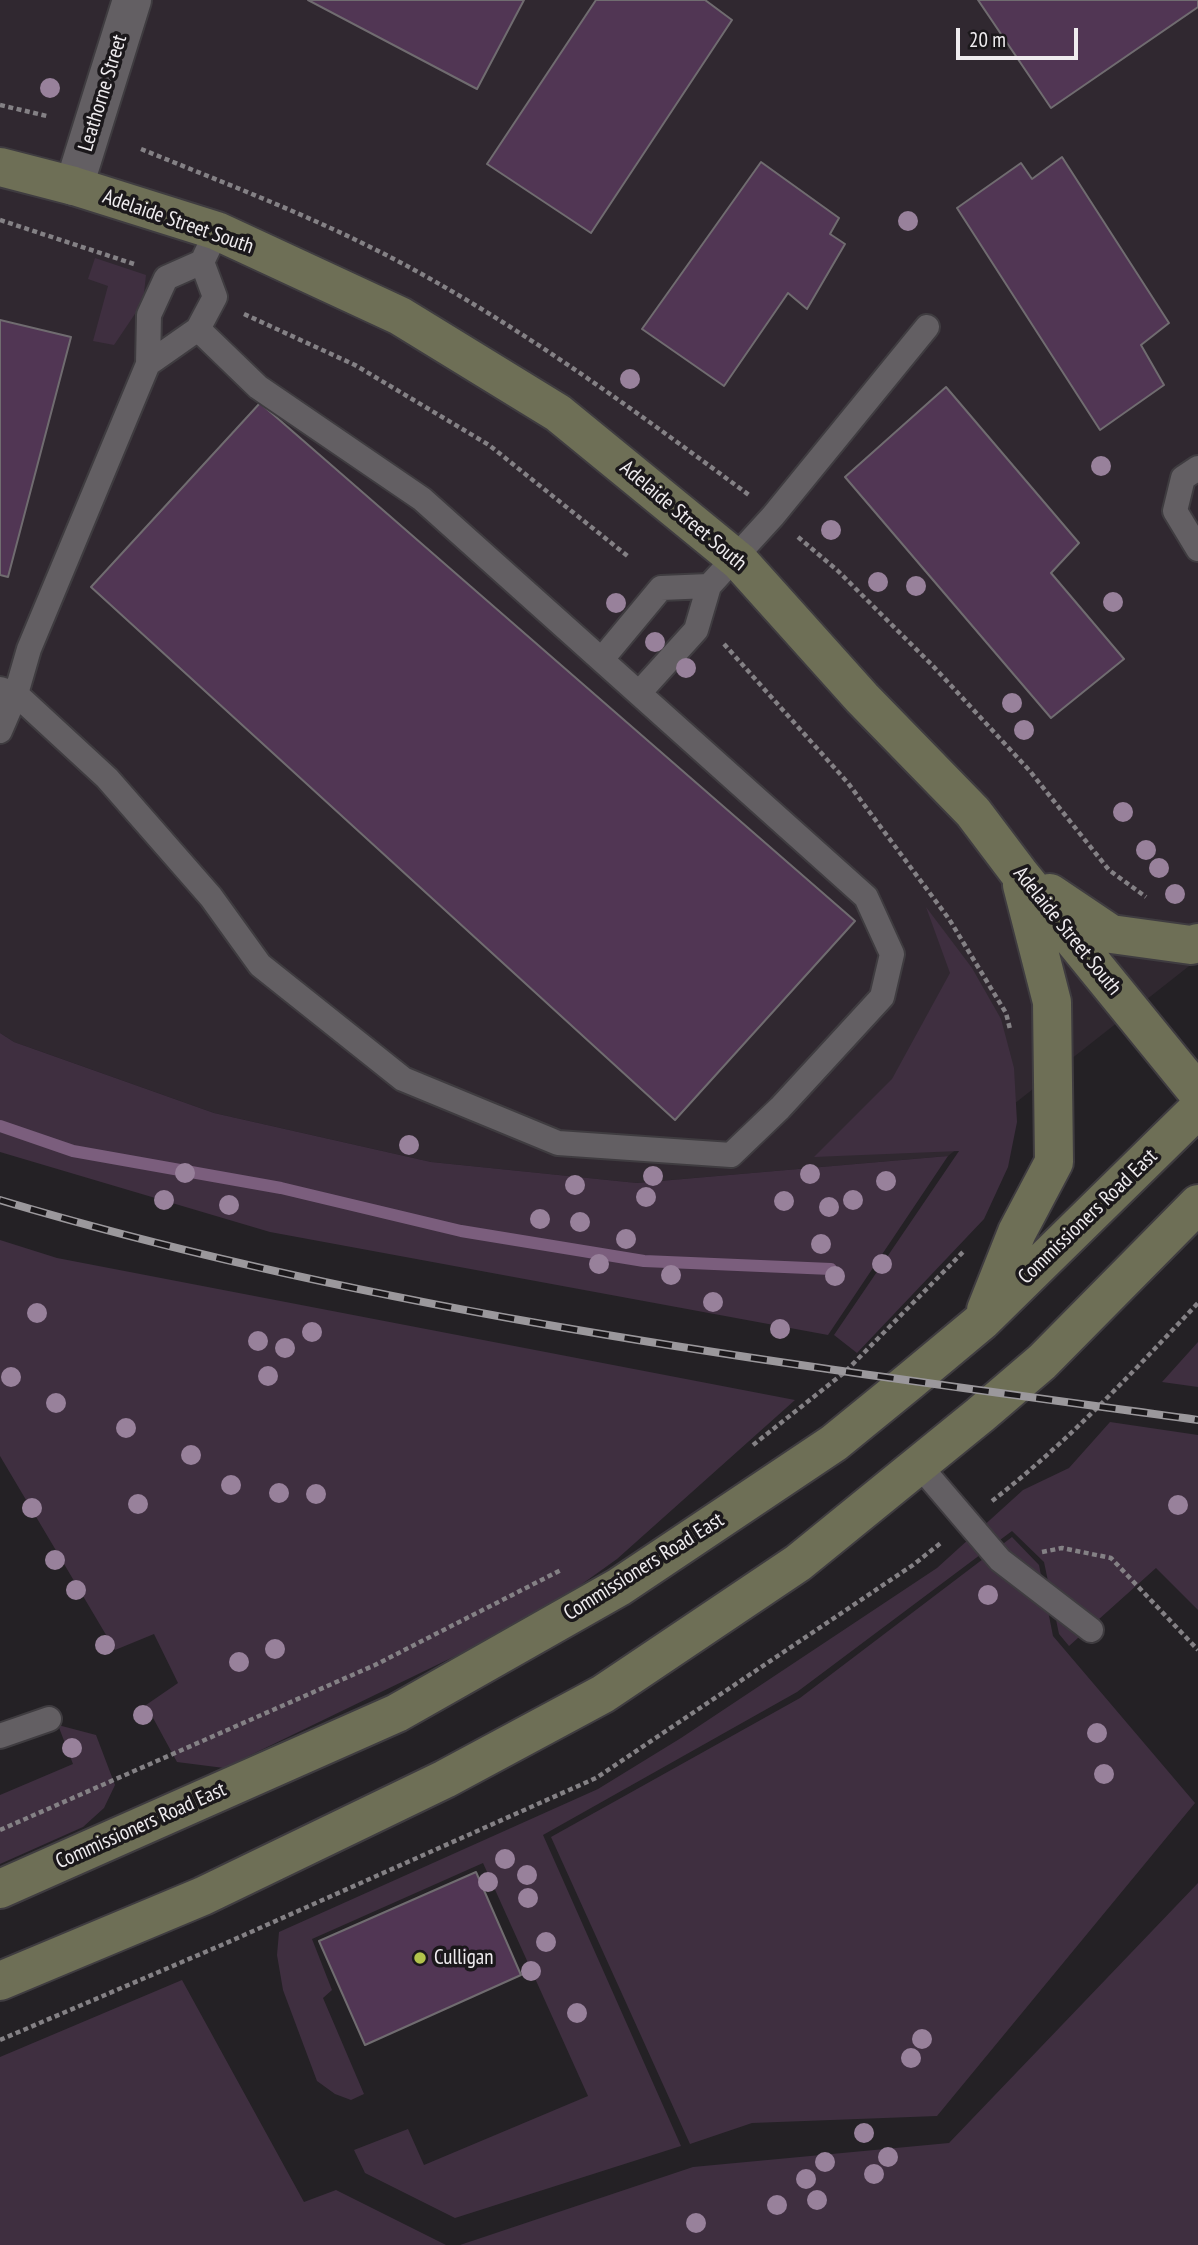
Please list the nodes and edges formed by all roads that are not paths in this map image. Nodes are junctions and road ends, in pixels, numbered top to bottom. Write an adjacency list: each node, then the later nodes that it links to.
1 (132, 0): 3 (street, Leathorne Street)
2 (0, 167): 3 (main road, Adelaide Street South)
3 (74, 186): 4 (main road, Adelaide Street South)
4 (210, 246): 6 (lane); 7 (lane); 10 (main road, Adelaide Street South)
5 (927, 327): 10 (lane)
6 (198, 329): 7 (lane); 12 (lane)
7 (148, 364): 13 (lane)
8 (1198, 468): 9 (lane)
9 (1198, 549)
10 (736, 558): 11 (lane); 16 (main road, Adelaide Street South)
11 (709, 586): 12 (lane); 14 (lane)
12 (602, 659): 14 (lane)
13 (8, 692): 14 (lane); 15 (lane)
14 (639, 693)
15 (0, 731)
16 (1019, 873): 17 (main road); 18 (main road, Adelaide Street South); 21 (main road)
17 (1198, 943)
18 (1198, 1093)
19 (1198, 1109): 21 (main road, Commissioners Road East)
20 (1198, 1204): 22 (main road)
21 (982, 1321): 26 (main road, Commissioners Road East)
22 (919, 1465): 23 (lane); 27 (main road)
23 (1091, 1629)
24 (49, 1719): 25 (lane)
25 (0, 1736)
26 (0, 1889)
27 (0, 1981)

